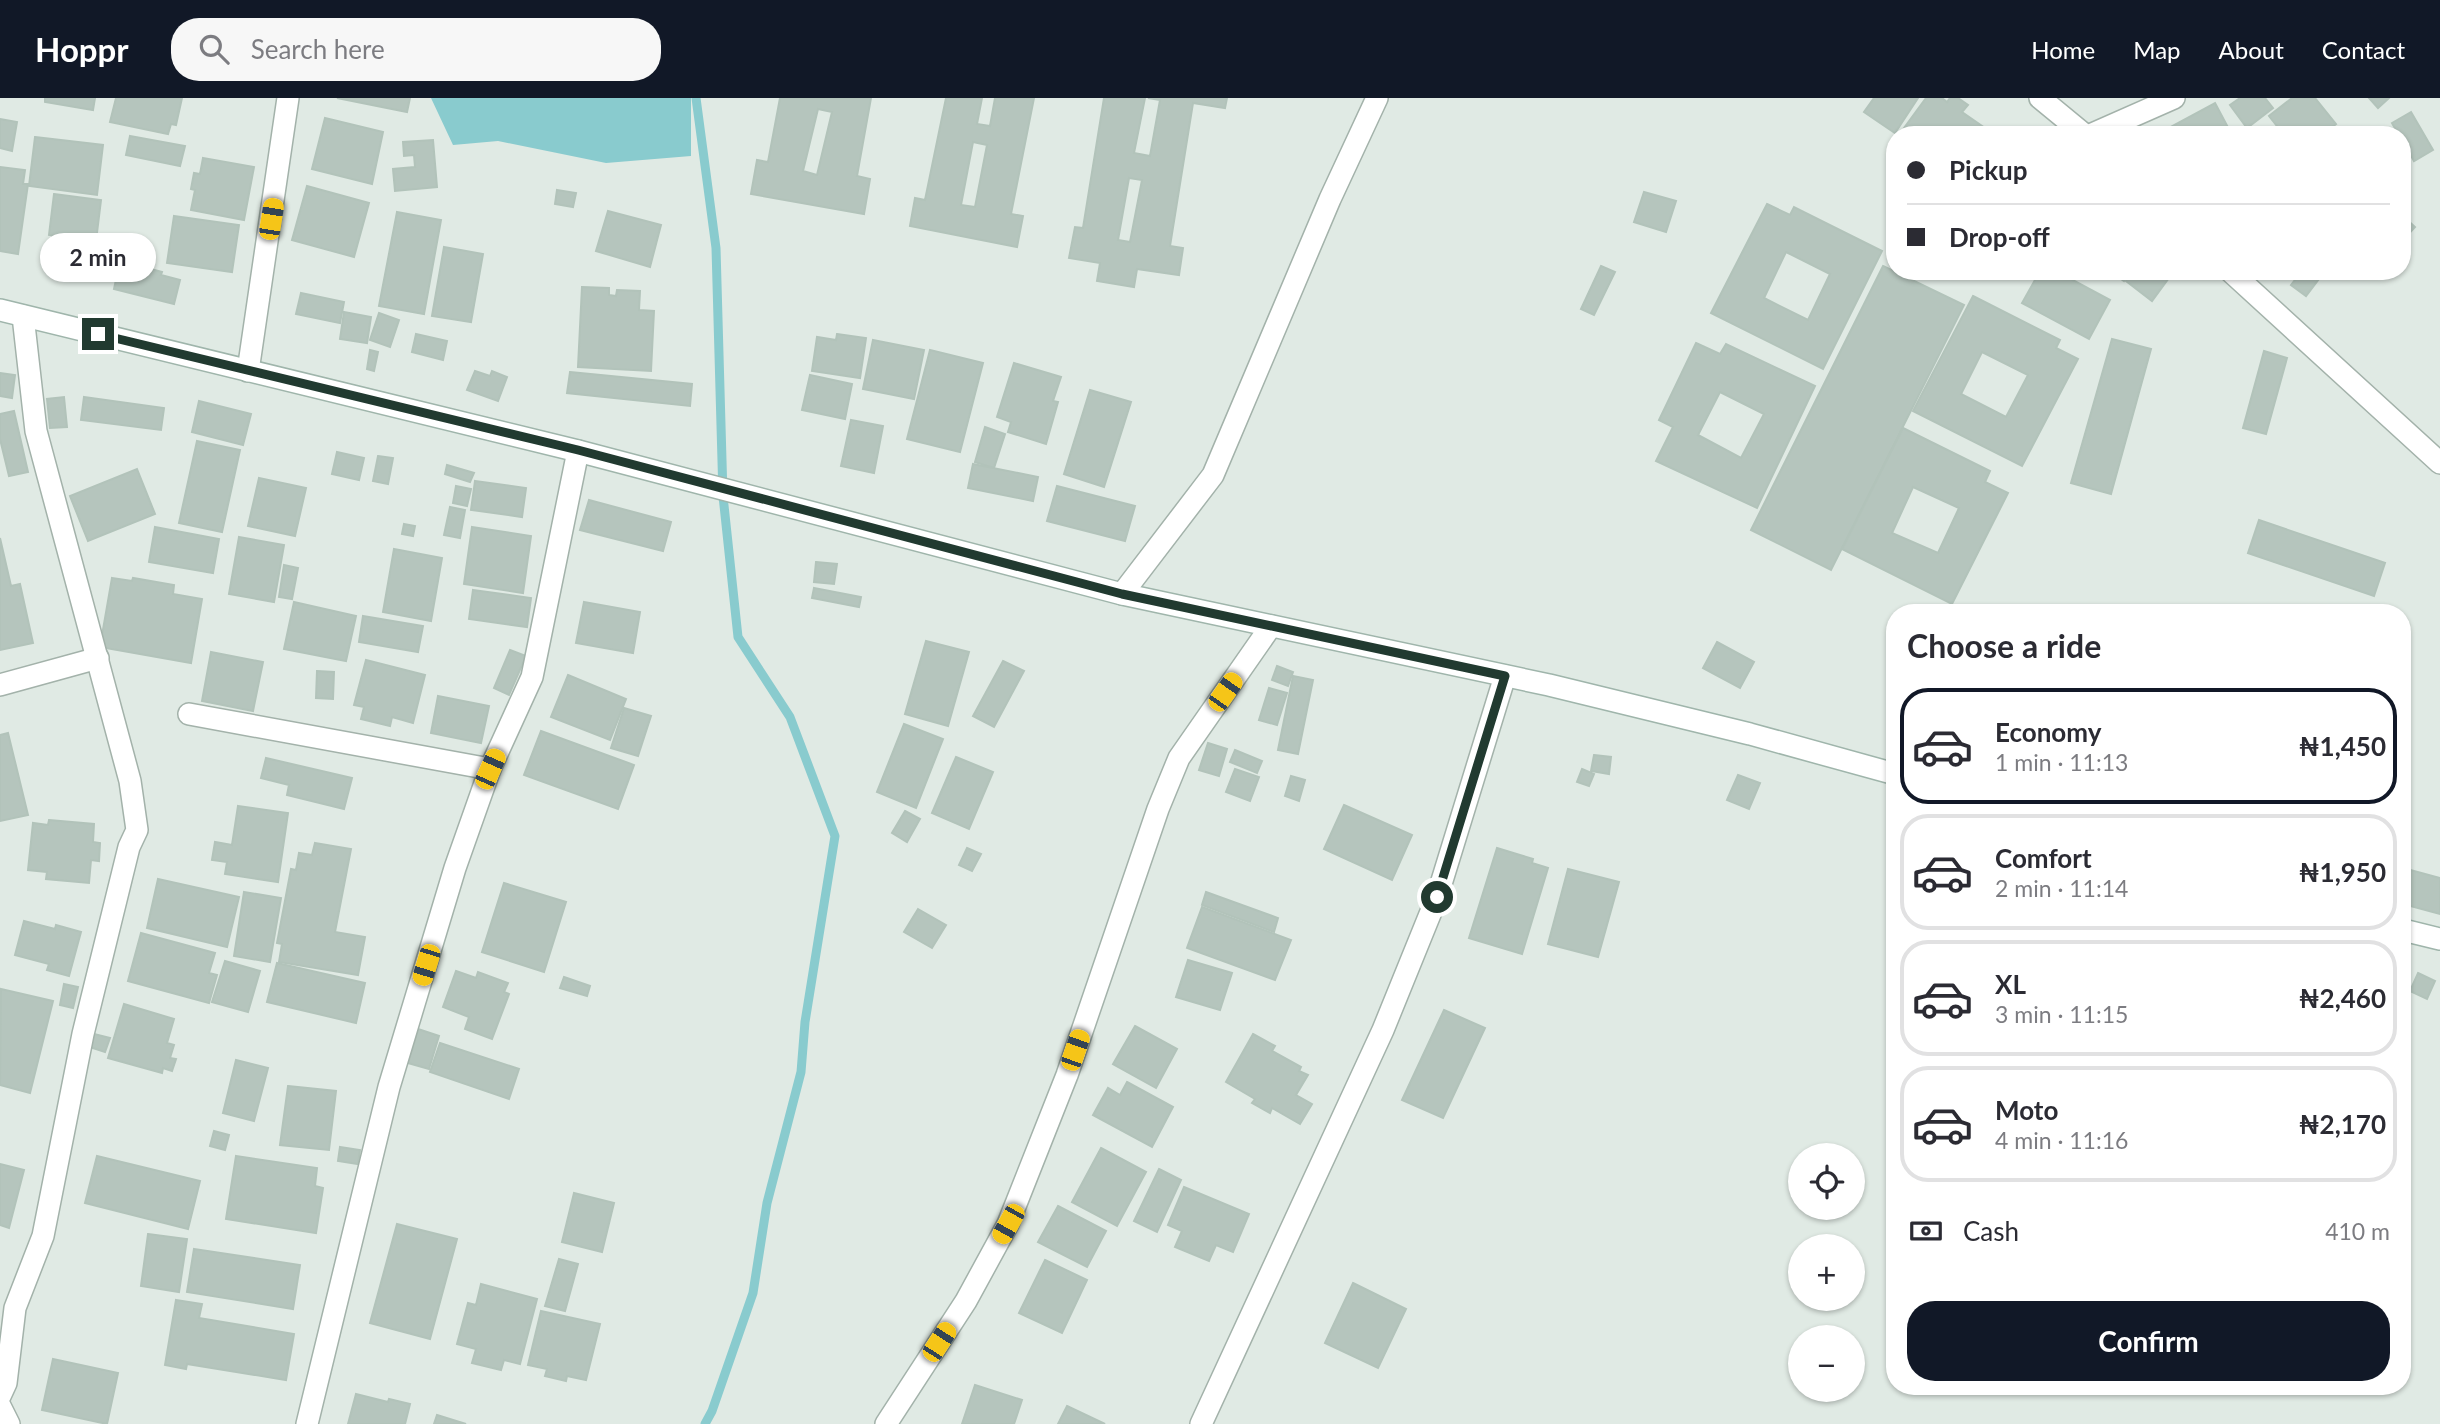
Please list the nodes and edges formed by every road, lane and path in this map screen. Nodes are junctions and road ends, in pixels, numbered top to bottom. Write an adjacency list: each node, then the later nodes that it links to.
1 (288, 98): 10 (street)
2 (1377, 98): 13 (street)
3 (2040, 98): 5 (street)
4 (2174, 98): 6 (street)
5 (2076, 126)
6 (2108, 126)
7 (2240, 280): 12 (street)
8 (0, 310): 9 (street)
9 (23, 316): 10 (street); 15 (street)
10 (248, 371): 11 (street)
11 (578, 450): 13 (street); 19 (street)
12 (2440, 463)
13 (1122, 594): 14 (street)
14 (1271, 626): 16 (street); 27 (street)
15 (98, 659): 17 (street); 23 (street)
16 (1505, 676): 20 (street); 28 (street)
17 (0, 685)
18 (190, 714): 19 (street)
19 (490, 769): 26 (street)
20 (1886, 772)
21 (2411, 932): 22 (street)
22 (2440, 939)
23 (0, 1396)
24 (0, 1406): 25 (street)
25 (9, 1424)
26 (307, 1424)
27 (886, 1424)
28 (1200, 1424)

